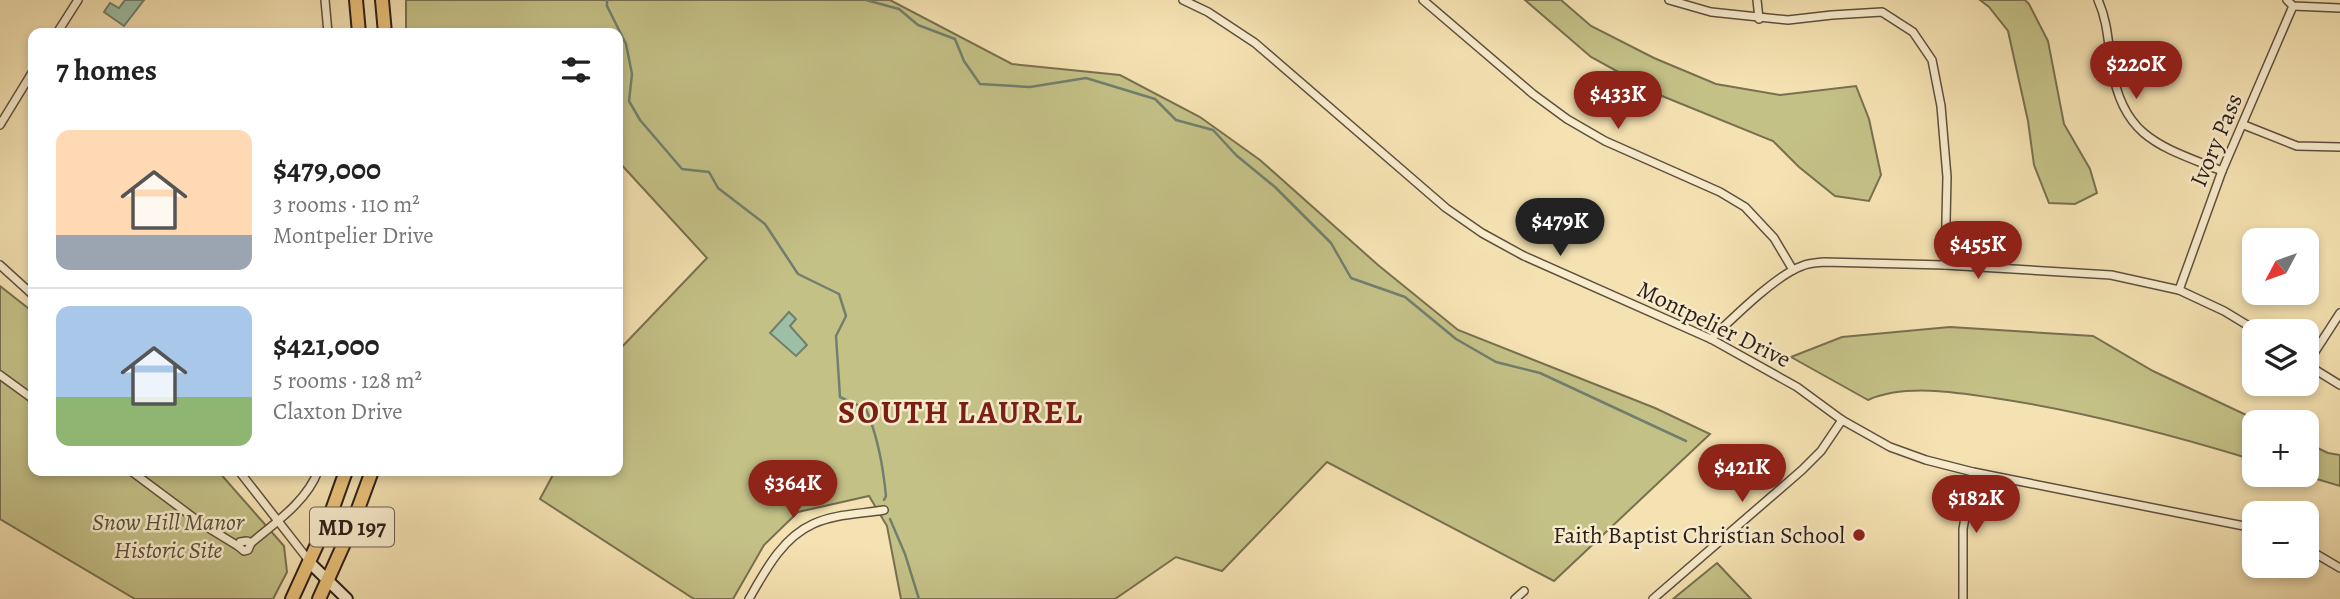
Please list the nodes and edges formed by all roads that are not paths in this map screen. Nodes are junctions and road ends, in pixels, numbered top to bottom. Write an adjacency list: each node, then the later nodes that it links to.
1 (78, 0): 13 (street)
2 (325, 0): 14 (street)
3 (356, 0): 15 (main road)
4 (382, 0): 16 (main road)
5 (1185, 0): 29 (street, Montpelier Drive)
6 (1423, 0): 24 (street)
7 (1669, 0): 12 (street)
8 (1757, 0): 12 (street)
9 (2098, 0): 21 (street)
10 (2290, 3): 11 (street); 19 (street, Ivory Pass)
11 (2340, 8)
12 (1759, 19): 23 (street)
13 (60, 28)
14 (328, 28)
15 (359, 28)
16 (385, 28)
17 (28, 79): 18 (street)
18 (0, 125)
19 (2244, 125): 20 (street); 21 (street, Ivory Pass)
20 (2340, 147)
21 (2222, 172): 26 (street, Ivory Pass)
22 (0, 265): 25 (street)
23 (1945, 265): 24 (street); 26 (street)
24 (1793, 270): 29 (street)
25 (28, 290)
26 (2179, 290): 28 (street)
27 (2340, 313): 30 (street)
28 (2242, 322)
29 (1711, 339): 35 (street, Montpelier Drive)
30 (2319, 345)
31 (2319, 372): 33 (street)
32 (0, 375): 34 (street)
33 (2340, 385)
34 (28, 395)
35 (1842, 419): 36 (street, Montpelier Drive); 55 (street)
36 (1973, 472): 44 (street, Montpelier Drive); 56 (street)
37 (138, 476): 43 (street)
38 (243, 476): 43 (street)
39 (315, 476): 43 (street)
40 (344, 476): 46 (main road, MD 197)
41 (370, 476): 48 (main road, MD 197)
42 (884, 510): 50 (street)
43 (278, 521): 46 (street)
44 (2242, 526)
45 (2319, 556): 47 (street)
46 (310, 563): 48 (street); 51 (main road, MD 197)
47 (2340, 568)
48 (327, 582): 52 (main road, MD 197); 53 (street)
49 (1524, 591): 54 (street)
50 (752, 597)
51 (292, 599)
52 (318, 599)
53 (347, 599)
54 (1515, 599)
55 (1653, 599)
56 (1963, 599)

